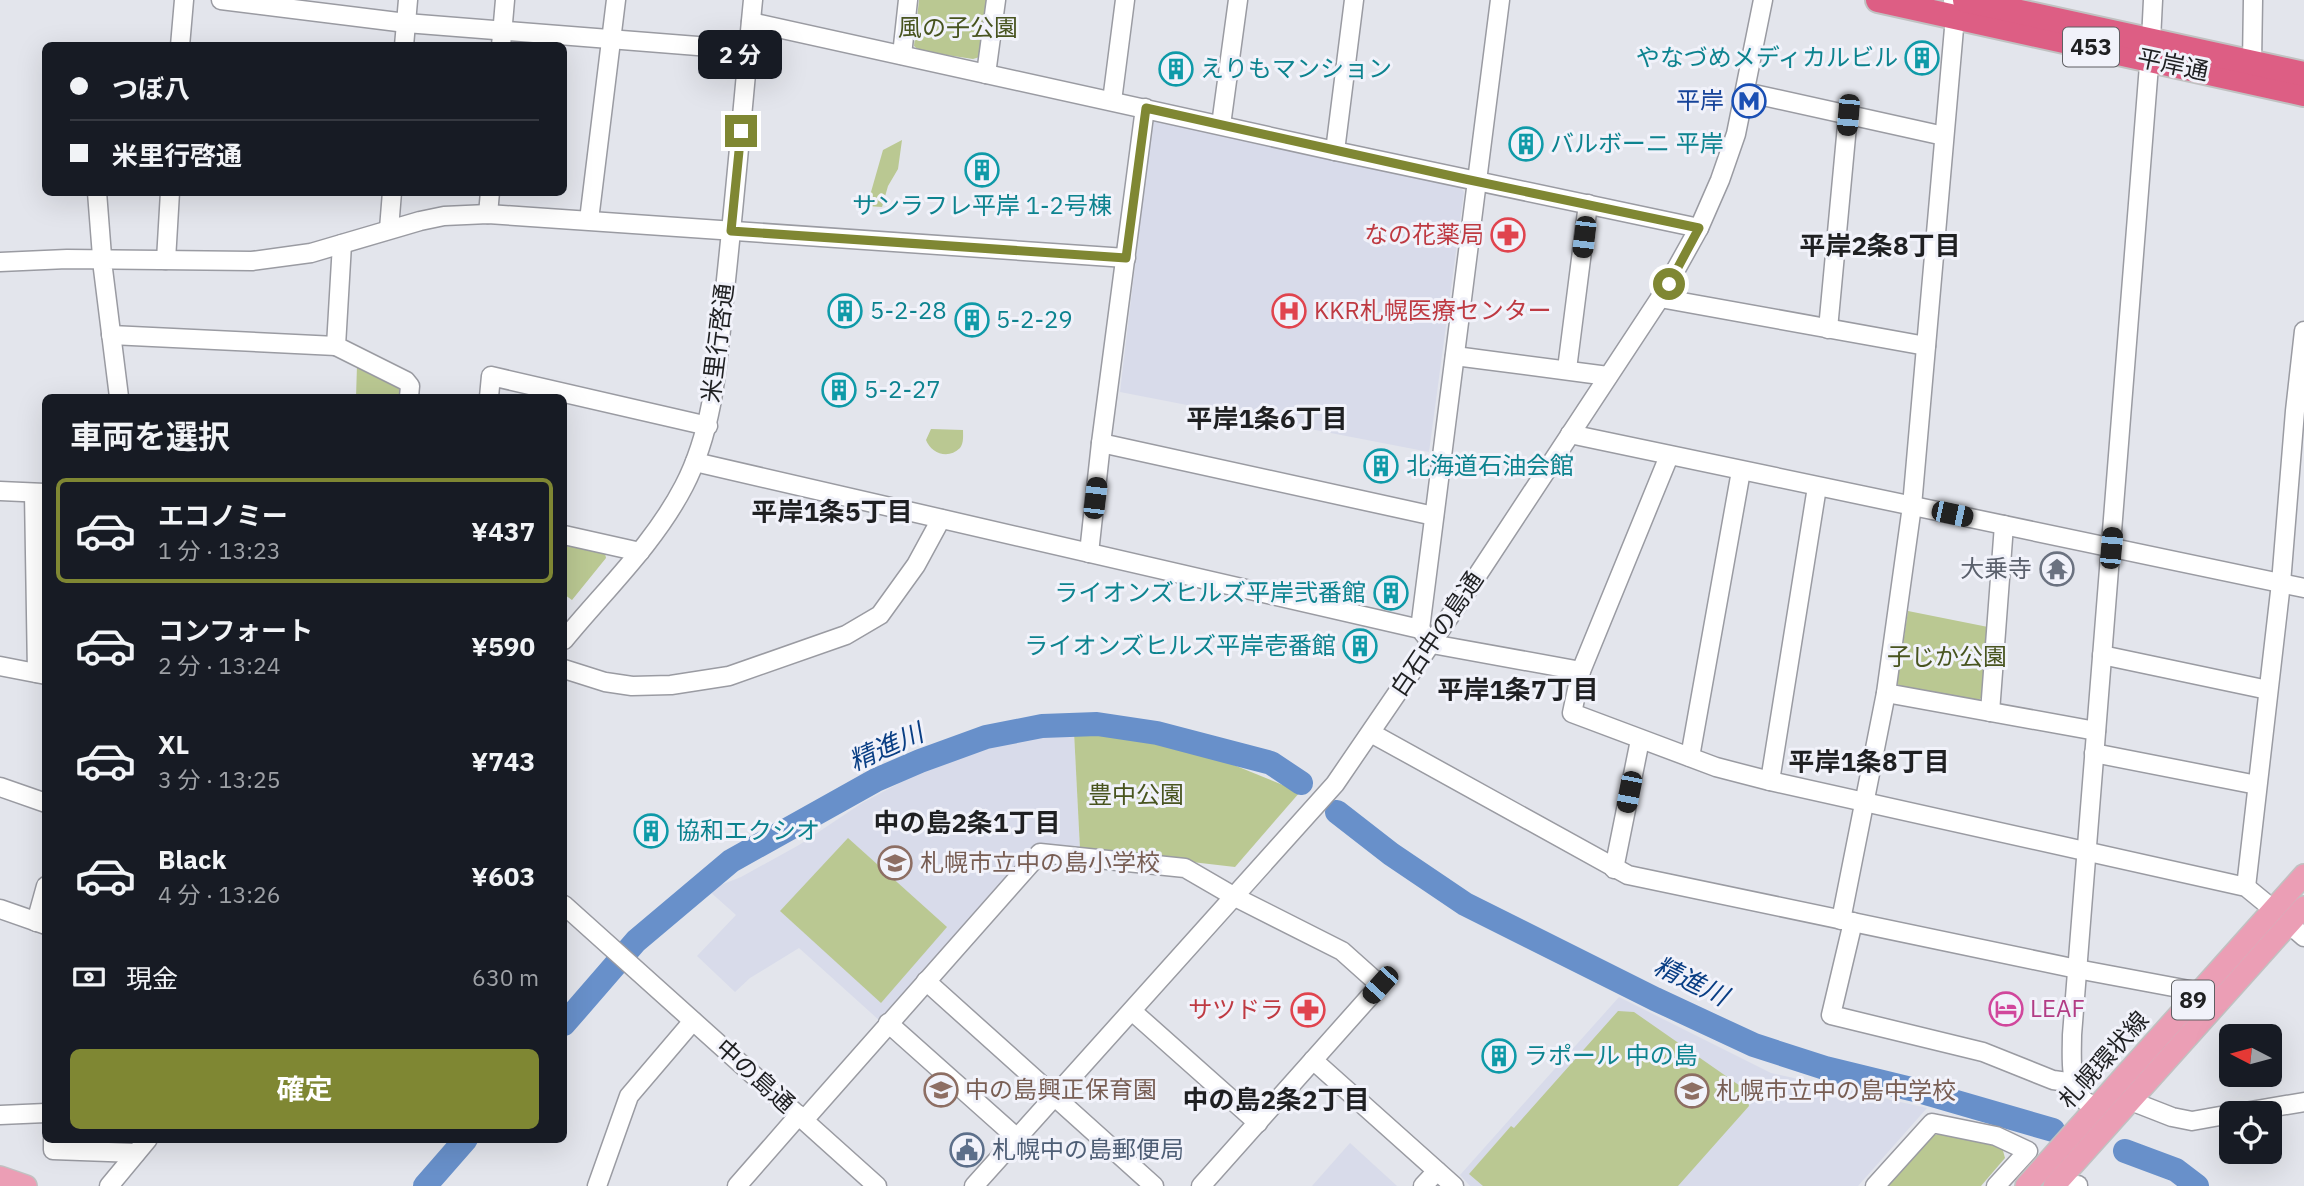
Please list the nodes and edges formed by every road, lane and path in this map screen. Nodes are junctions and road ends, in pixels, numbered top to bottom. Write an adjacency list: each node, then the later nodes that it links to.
1 (184, 0): 24 (street)
2 (221, 0): 17 (street)
3 (408, 0): 21 (street)
4 (505, 0): 22 (street)
5 (616, 0): 23 (street)
6 (753, 0): 20 (street, 米里行啓通)
7 (908, 0): 28 (street)
8 (996, 0): 30 (street)
9 (1125, 0): 34 (street)
10 (1238, 0): 37 (street)
11 (1354, 0): 39 (street)
12 (1500, 0): 40 (street)
13 (1763, 0): 32 (street, 白石中の島通)
14 (1878, 0): 18 (highway, 平岸通 / 453)
15 (2152, 0): 27 (street)
16 (2253, 0): 29 (street)
17 (281, 4): 21 (street)
18 (1958, 6): 19 (highway, 平岸通 / 453); 27 (highway, 平岸通 / 453); 38 (street)
19 (2033, 7): 27 (highway, 平岸通 / 453)
20 (751, 22): 26 (street, 米里行啓通); 28 (street)
21 (406, 23): 22 (street); 25 (street)
22 (502, 38): 23 (street)
23 (612, 38): 26 (street); 47 (street)
24 (180, 42)
25 (404, 42)
26 (748, 50): 50 (street, 米里行啓通)
27 (2150, 50): 29 (highway, 平岸通 / 453); 33 (highway, 平岸通 / 453); 83 (street)
28 (902, 55): 30 (street)
29 (2252, 63): 31 (highway, 平岸通 / 453)
30 (986, 74): 34 (street)
31 (2304, 74)
32 (1745, 92): 36 (street); 48 (street, 白石中の島通)
33 (2304, 94)
34 (1112, 101): 35 (street)
35 (1146, 108): 37 (street); 52 (street)
36 (1848, 115): 38 (street); 57 (street)
37 (1221, 125): 39 (street)
38 (1944, 136): 61 (street)
39 (1335, 151): 40 (street)
40 (1476, 180): 45 (street); 62 (street)
41 (97, 196): 53 (street)
42 (170, 196): 54 (street)
43 (392, 196): 49 (street)
44 (490, 196): 46 (street)
45 (1588, 204): 48 (street); 63 (street)
46 (488, 214): 47 (street); 49 (street)
47 (589, 220): 50 (street)
48 (1699, 228): 56 (street, 白石中の島通)
49 (389, 229): 51 (street)
50 (731, 231): 52 (street); 69 (street, 米里行啓通)
51 (342, 244): 54 (street); 60 (street)
52 (1126, 258): 71 (street)
53 (102, 260): 54 (street); 55 (street); 59 (street)
54 (166, 260)
55 (0, 262)
56 (1660, 298): 57 (street); 64 (street, 白石中の島通)
57 (1828, 329): 61 (street)
58 (2304, 331): 68 (street)
59 (111, 335): 60 (street); 65 (street)
60 (336, 346): 66 (street)
61 (1926, 346): 78 (street)
62 (1455, 356): 63 (street); 79 (street)
63 (1567, 369): 64 (street)
64 (1608, 376): 70 (street, 白石中の島通)
65 (119, 394)
66 (409, 394)
67 (489, 394): 69 (street)
68 (2300, 412): 86 (street)
69 (708, 426): 73 (street, 米里行啓通)
70 (1570, 434): 72 (street); 90 (street, 白石中の島通)
71 (1101, 443): 79 (street); 85 (street)
72 (1669, 456): 74 (street); 94 (street)
73 (695, 462): 80 (street); 84 (street, 米里行啓通)
74 (1741, 471): 75 (street); 103 (street)
75 (1817, 487): 78 (street); 104 (street)
76 (0, 491): 77 (street)
77 (40, 493): 95 (street)
78 (1912, 506): 81 (street); 97 (street)
79 (1434, 516): 88 (street)
80 (941, 519): 85 (street); 93 (street)
81 (2004, 525): 83 (street); 98 (street)
82 (567, 536): 84 (street)
83 (2111, 548): 86 (street); 91 (street)
84 (640, 552): 89 (street, 米里行啓通)
85 (1089, 553): 88 (street)
86 (2281, 583): 87 (street); 96 (street)
87 (2304, 588)
88 (1420, 629): 90 (street)
89 (567, 637)
90 (1432, 644): 94 (street); 100 (street, 白石中の島通)
91 (2102, 655): 96 (street); 99 (street)
92 (0, 666): 95 (street)
93 (567, 670)
94 (1581, 671): 101 (street)
95 (41, 674)
96 (2268, 690): 105 (street)
97 (1885, 693): 98 (street); 108 (street)
98 (1990, 712): 99 (street)
99 (2096, 731): 102 (street)
100 (1371, 733): 110 (street); 113 (street, 白石中の島通)
101 (1640, 740): 103 (street); 110 (street)
102 (2094, 753): 105 (street); 109 (street)
103 (1690, 757): 104 (street)
104 (1770, 781): 108 (street)
105 (2257, 785): 112 (street)
106 (0, 787): 107 (street)
107 (42, 802)
108 (1866, 802): 109 (street); 117 (street)
109 (2086, 850): 112 (street); 120 (street)
110 (1614, 869): 117 (street)
111 (2304, 875): 119 (main road, 札幌環状線 / 89)
112 (2246, 887): 119 (street)
113 (1235, 897): 121 (street); 123 (street, 白石中の島通); 126 (street)
114 (2304, 907): 119 (main road, 札幌環状線 / 89)
115 (567, 908): 124 (street, 中の島通)
116 (0, 909): 118 (street)
117 (1847, 921): 120 (street); 127 (street)
118 (41, 924)
119 (2289, 924): 122 (main road, 札幌環状線 / 89); 129 (main road, 札幌環状線 / 89)
120 (2077, 969): 122 (street); 127 (street)
121 (926, 981): 125 (street); 128 (street)
122 (2200, 992): 132 (main road, 札幌環状線 / 89)
123 (1132, 1011): 128 (street, 白石中の島通); 137 (street)
124 (693, 1021): 136 (street, 中の島通); 143 (street)
125 (888, 1023): 136 (street); 138 (street)
126 (1313, 1060): 137 (street); 141 (street)
127 (2076, 1083): 132 (street)
128 (1054, 1096): 138 (street, 白石中の島通); 149 (street)
129 (2131, 1101): 135 (street); 156 (main road, 札幌環状線 / 89)
130 (2304, 1102): 131 (street)
131 (2282, 1106)
132 (2096, 1108): 155 (main road, 札幌環状線 / 89)
133 (42, 1113): 134 (street)
134 (0, 1115)
135 (2219, 1116)
136 (801, 1118): 146 (street); 147 (street, 中の島通)
137 (1258, 1123): 150 (street)
138 (1017, 1138): 148 (street, 白石中の島通)
139 (53, 1143): 140 (street)
140 (142, 1146): 145 (street)
141 (1437, 1171): 151 (street); 152 (street)
142 (0, 1177): 144 (main road)
143 (602, 1183)
144 (26, 1186)
145 (109, 1186)
146 (737, 1186)
147 (877, 1186)
148 (974, 1186)
149 (1154, 1186)
150 (1201, 1186)
151 (1423, 1186)
152 (1454, 1186)
153 (1875, 1186): 154 (street)
154 (1996, 1186)
155 (2026, 1186)
156 (2054, 1186)

